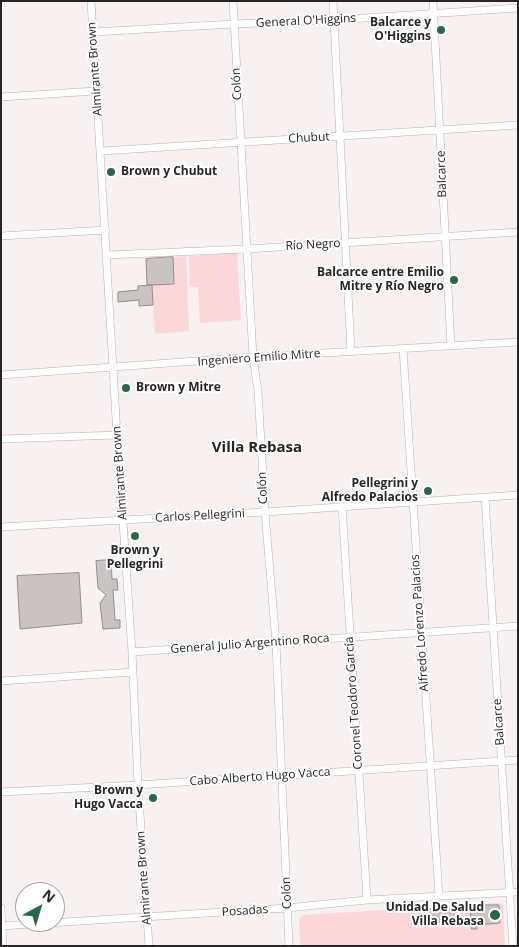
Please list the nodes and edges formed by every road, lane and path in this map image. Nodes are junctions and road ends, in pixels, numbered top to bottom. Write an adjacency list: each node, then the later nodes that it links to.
1 (91, 1): 9 (street, Almirante Brown)
2 (233, 1): 8 (street, Colón)
3 (333, 1): 7 (street)
4 (433, 1): 6 (street, Balcarce)
5 (518, 8): 6 (street, General O'Higgins)
6 (434, 13): 7 (street, General O'Higgins); 13 (street, Balcarce)
7 (334, 20): 8 (street, General O'Higgins); 14 (street)
8 (234, 24): 9 (street, General O'Higgins); 15 (street, Colón)
9 (94, 32): 10 (street, Almirante Brown)
10 (96, 91): 11 (street); 16 (street, Almirante Brown)
11 (1, 97)
12 (518, 125): 13 (street, Chubut)
13 (440, 130): 14 (street, Chubut); 20 (street, Balcarce)
14 (340, 137): 15 (street, Chubut); 21 (street)
15 (240, 142): 16 (street, Chubut); 22 (street, Colón)
16 (101, 151): 17 (street, Almirante Brown)
17 (106, 230): 19 (street); 23 (street, Almirante Brown)
18 (518, 232): 20 (street, Río Negro)
19 (1, 236)
20 (444, 236): 21 (street, Río Negro); 25 (street, Balcarce)
21 (345, 243): 22 (street, Río Negro); 27 (street)
22 (246, 249): 23 (street, Río Negro); 28 (street, Colón)
23 (107, 255): 29 (street, Almirante Brown)
24 (518, 342): 25 (street, Ingeniero Emilio Mitre)
25 (451, 346): 26 (street, Ingeniero Emilio Mitre)
26 (403, 349): 27 (street, Ingeniero Emilio Mitre); 35 (street, Alfredo Lorenzo Palacios)
27 (351, 352): 28 (street, Ingeniero Emilio Mitre)
28 (253, 357): 29 (street, Ingeniero Emilio Mitre); 37 (street, Colón)
29 (113, 368): 30 (street, Ingeniero Emilio Mitre); 31 (street, Almirante Brown)
30 (1, 375)
31 (117, 435): 32 (street); 38 (street, Almirante Brown)
32 (1, 439)
33 (518, 495): 34 (street, Carlos Pellegrini)
34 (486, 497): 35 (street, Carlos Pellegrini); 41 (street, Balcarce)
35 (412, 502): 36 (street, Carlos Pellegrini); 42 (street, Alfredo Lorenzo Palacios)
36 (342, 506): 37 (street, Carlos Pellegrini); 43 (street, Coronel Teodoro García)
37 (265, 512): 38 (street, Carlos Pellegrini); 44 (street, Colón)
38 (123, 520): 39 (street, Carlos Pellegrini); 45 (street, Almirante Brown)
39 (1, 527)
40 (518, 626): 41 (street, General Julio Argentino Roca)
41 (493, 628): 42 (street, General Julio Argentino Roca); 49 (street, Balcarce)
42 (421, 634): 43 (street, General Julio Argentino Roca); 50 (street, Alfredo Lorenzo Palacios)
43 (349, 638): 44 (street, General Julio Argentino Roca); 51 (street, Coronel Teodoro García)
44 (276, 643): 45 (street, General Julio Argentino Roca); 52 (street, Colón)
45 (132, 652): 46 (street, Almirante Brown)
46 (133, 672): 47 (street); 53 (street, Almirante Brown)
47 (1, 681)
48 (518, 760): 49 (street, Cabo Alberto Hugo Vacca)
49 (502, 761): 50 (street, Cabo Alberto Hugo Vacca); 55 (street, Balcarce)
50 (431, 764): 51 (street, Cabo Alberto Hugo Vacca); 56 (street, Alfredo Lorenzo Palacios)
51 (358, 770): 52 (street, Cabo Alberto Hugo Vacca); 57 (street, Coronel Teodoro García)
52 (282, 775): 53 (street, Cabo Alberto Hugo Vacca); 59 (street, Colón)
53 (138, 785): 54 (street, Cabo Alberto Hugo Vacca); 60 (street, Almirante Brown)
54 (1, 792)
55 (514, 892): 56 (street, Posadas); 65 (street, Balcarce)
56 (439, 896): 57 (street, Posadas)
57 (367, 900): 59 (street, Posadas)
58 (1, 908): 61 (street)
59 (287, 908): 60 (street, Posadas); 64 (street, Colón)
60 (147, 917): 61 (street, Posadas); 63 (street, Almirante Brown)
61 (2, 926): 62 (street)
62 (3, 946)
63 (149, 946)
64 (289, 946)
65 (513, 946)

